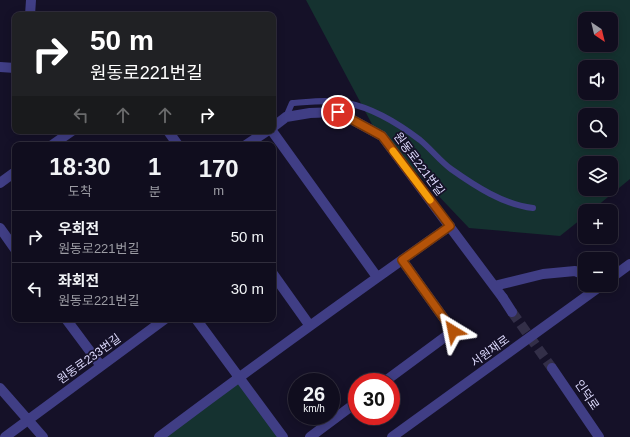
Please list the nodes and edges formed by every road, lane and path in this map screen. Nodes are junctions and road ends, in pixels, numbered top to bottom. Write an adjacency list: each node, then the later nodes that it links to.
1 (31, 0): 2 (street)
2 (30, 12)
3 (0, 67): 4 (street)
4 (12, 68)
5 (286, 117): 6 (street, 원동로221번길); 12 (lane); 13 (street, 원동로221번길)
6 (276, 125)
7 (262, 134): 9 (street)
8 (274, 134): 20 (street)
9 (250, 142)
10 (12, 174): 11 (street)
11 (0, 183)
12 (533, 208)
13 (450, 226): 16 (street); 22 (street, 원동로221번길)
14 (0, 228): 15 (street)
15 (12, 245)
16 (402, 260): 20 (street); 31 (street)
17 (630, 264): 19 (street)
18 (578, 272): 22 (street)
19 (618, 273)
20 (377, 277): 28 (street)
21 (276, 278): 28 (street)
22 (494, 286): 24 (street, 원동로221번길)
23 (592, 292): 41 (street, 서원재로)
24 (512, 312)
25 (68, 322): 29 (street)
26 (161, 322): 29 (street, 원동로233번길)
27 (198, 322): 32 (street)
28 (310, 326): 32 (street)
29 (101, 366): 35 (street, 원동로233번길)
30 (552, 368): 42 (street, 인덕로)
31 (396, 373)
32 (239, 377): 38 (street); 39 (street)
33 (0, 388): 35 (street)
34 (348, 409): 40 (street)
35 (28, 420): 36 (street, 원동로233번길); 37 (street)
36 (5, 437)
37 (43, 437)
38 (159, 437)
39 (283, 437)
40 (310, 437)
41 (392, 437)
42 (600, 437)

